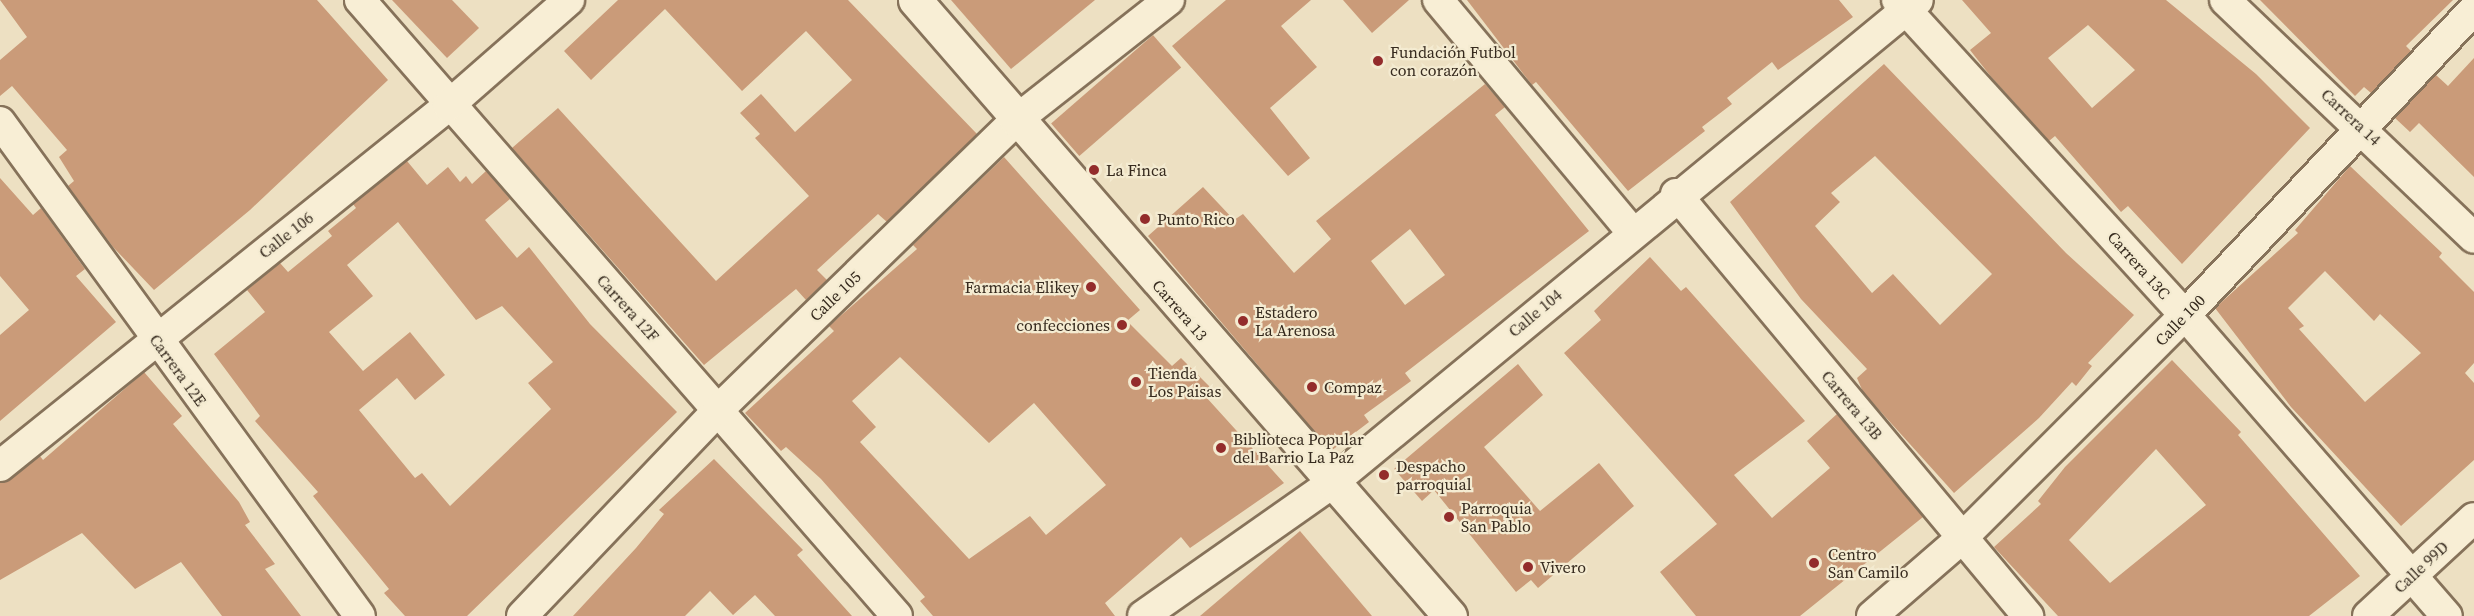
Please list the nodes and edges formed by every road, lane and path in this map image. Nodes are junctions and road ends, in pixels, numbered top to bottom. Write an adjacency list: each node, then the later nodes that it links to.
1 (360, 0): 9 (street, Carrera 12F)
2 (569, 0): 9 (street, Calle 106)
3 (915, 0): 10 (street, Carrera 13)
4 (1169, 0): 10 (street, Calle 105)
5 (1438, 0): 14 (street)
6 (2225, 0): 12 (street, Carrera 14)
7 (1907, 4): 13 (street, Calle 104); 16 (street, Carrera 13C)
8 (2474, 9): 12 (street, Calle 100)
9 (448, 106): 17 (street, Calle 106); 18 (street, Carrera 12F)
10 (1015, 121): 18 (street, Calle 105); 20 (street, Carrera 13)
11 (0, 122): 17 (street, Carrera 12E)
12 (2363, 128): 15 (street, Carrera 14); 16 (street, Calle 100)
13 (1676, 194): 14 (street, Calle 104); 22 (street, Carrera 13B)
14 (1632, 232): 20 (street, Calle 104)
15 (2474, 238)
16 (2185, 315): 22 (street, Calle 100); 23 (street, Carrera 13C)
17 (154, 338): 19 (street, Calle 106); 24 (street, Carrera 12E)
18 (718, 410): 25 (street, Calle 105); 26 (street, Carrera 12F)
19 (0, 466)
20 (1332, 483): 27 (street, Calle 104); 28 (street, Carrera 13)
21 (2474, 518): 23 (street, Calle 99D)
22 (1962, 538): 29 (street, Calle 100); 30 (street, Carrera 13B)
23 (2409, 577): 31 (street, Calle 99D); 32 (street, Carrera 13C)
24 (360, 616)
25 (522, 616)
26 (897, 616)
27 (1143, 616)
28 (1450, 616)
29 (1872, 616)
30 (2028, 616)
31 (2368, 616)
32 (2447, 616)

